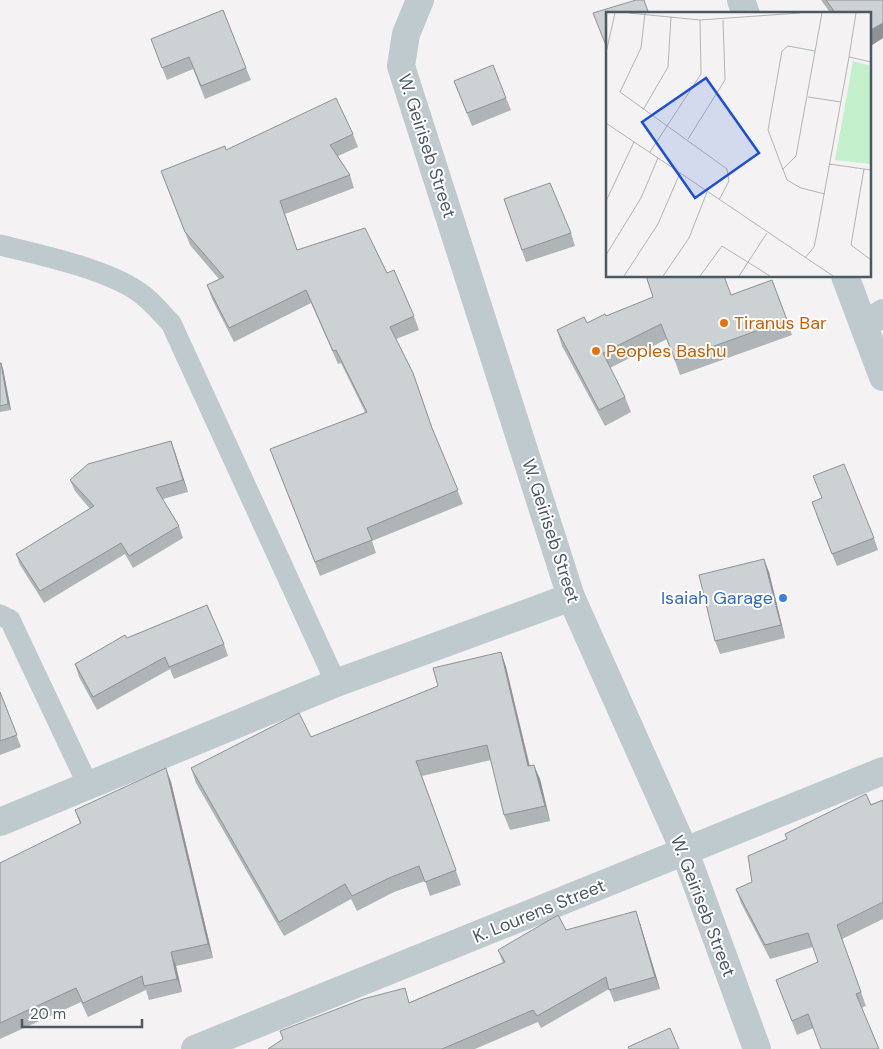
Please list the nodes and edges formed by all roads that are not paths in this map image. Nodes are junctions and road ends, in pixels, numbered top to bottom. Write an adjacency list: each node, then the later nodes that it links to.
1 (420, 0): 8 (street, W. Geiriseb Street)
2 (741, 0): 3 (street)
3 (745, 12)
4 (0, 245): 10 (lane)
5 (846, 278): 6 (street)
6 (873, 319): 7 (street)
7 (883, 377)
8 (571, 597): 10 (street); 14 (street, W. Geiriseb Street)
9 (0, 615): 12 (lane)
10 (336, 683): 12 (street)
11 (883, 771): 14 (street, K. Lourens Street)
12 (88, 785): 13 (street)
13 (0, 822)
14 (685, 852): 15 (street, K. Lourens Street); 16 (street, W. Geiriseb Street)
15 (195, 1049)
16 (757, 1049)

